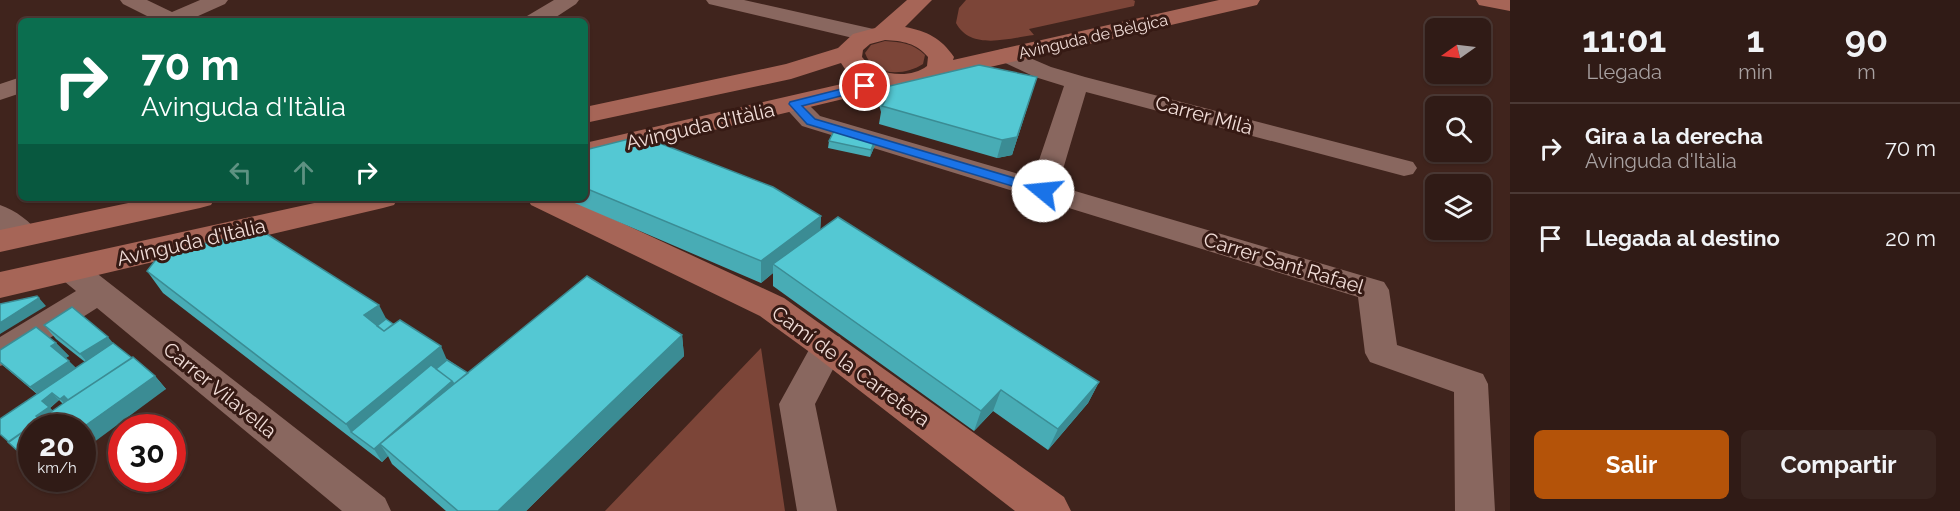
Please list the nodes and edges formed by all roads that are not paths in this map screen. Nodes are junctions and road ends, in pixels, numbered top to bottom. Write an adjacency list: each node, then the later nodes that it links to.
1 (130, 0): 9 (street)
2 (218, 0): 10 (street)
3 (569, 0): 11 (street)
4 (716, 0): 13 (street)
5 (1249, 0): 15 (main road, Avinguda de Bèlgica)
6 (1487, 0): 8 (main road)
7 (1501, 0): 8 (main road)
8 (1510, 4)
9 (166, 18)
10 (179, 18)
11 (540, 18)
12 (933, 28): 13 (main road); 13 (main road); 15 (main road, Avinguda de Bèlgica); 16 (main road, Avinguda de Bèlgica)
13 (877, 34): 14 (main road)
14 (849, 53): 16 (main road); 21 (main road, Avinguda d'Itàlia)
15 (1007, 56): 17 (street, Carrer Milà)
16 (885, 81): 20 (main road, Avinguda d'Itàlia)
17 (1077, 82): 23 (street, Carrer Milà); 24 (street)
18 (18, 85): 19 (street)
19 (0, 93)
20 (794, 104): 22 (main road, Avinguda d'Itàlia); 24 (street, Carrer Sant Rafael)
21 (588, 114)
22 (588, 151)
23 (1404, 168)
24 (1043, 191): 38 (street, Carrer Sant Rafael)
25 (186, 201): 29 (main road, Avinguda d'Itàlia)
26 (370, 201): 30 (main road, Avinguda d'Itàlia)
27 (548, 201): 33 (main road, Camí de la Carretera)
28 (0, 215): 29 (street)
29 (12, 239)
30 (70, 269): 31 (main road, Avinguda d'Itàlia); 32 (street, Carrer Vilavella)
31 (0, 285)
32 (99, 292): 34 (street); 35 (street, Carrer Vilavella)
33 (828, 346): 36 (street); 37 (main road, Camí de la Carretera)
34 (0, 353)
35 (371, 511)
36 (816, 511)
37 (1049, 511)
38 (1475, 511)

